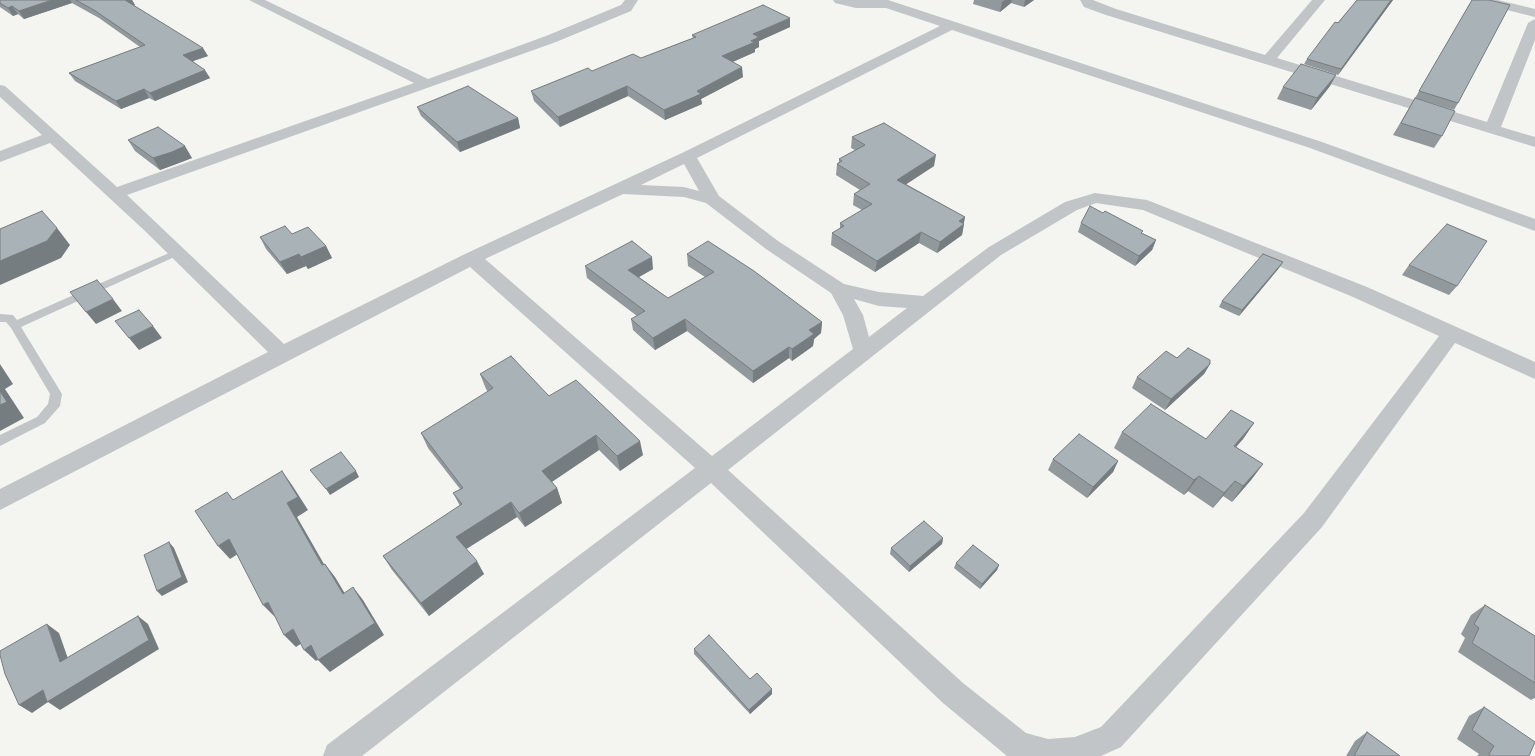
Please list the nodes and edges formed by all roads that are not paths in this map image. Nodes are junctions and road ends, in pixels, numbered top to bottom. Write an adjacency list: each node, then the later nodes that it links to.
1 (256, 0): 12 (street)
2 (632, 0): 12 (street)
3 (839, 0): 7 (street)
4 (1086, 0): 11 (street)
5 (1318, 0): 11 (street)
6 (1482, 0): 8 (street)
7 (880, 2): 10 (street)
8 (1535, 13)
9 (1535, 23): 14 (street)
10 (949, 26): 17 (street); 22 (street)
11 (1267, 61): 14 (street)
12 (425, 83): 20 (street)
13 (0, 89): 15 (street)
14 (1492, 128): 16 (street)
15 (52, 137): 18 (street); 20 (street)
16 (1535, 142)
17 (688, 156): 19 (street); 21 (street)
18 (0, 157)
19 (619, 189): 21 (street); 24 (street)
20 (114, 194): 23 (street)
21 (712, 199): 25 (street)
22 (1535, 225)
23 (178, 252): 28 (lane); 31 (street)
24 (472, 258): 31 (street); 34 (street)
25 (838, 289): 26 (street); 30 (street)
26 (924, 303): 29 (street); 30 (street)
27 (0, 318): 28 (lane)
28 (15, 325): 33 (lane)
29 (1452, 333): 32 (street); 36 (street)
30 (864, 353): 34 (street)
31 (282, 354): 35 (street)
32 (1535, 371)
33 (0, 441)
34 (711, 469): 37 (street); 38 (street)
35 (0, 500)
36 (1112, 747): 37 (street)
37 (1026, 752)
38 (338, 756)

